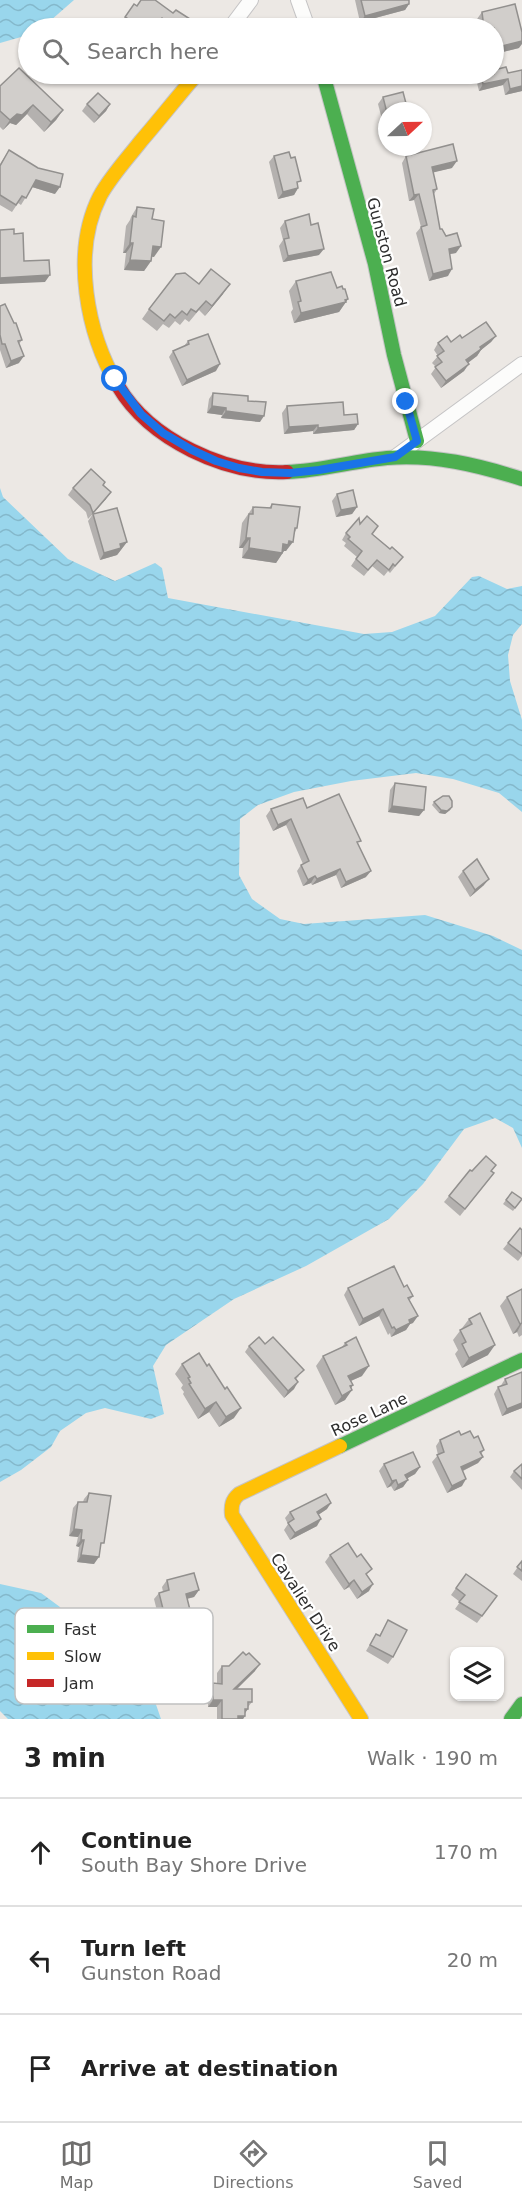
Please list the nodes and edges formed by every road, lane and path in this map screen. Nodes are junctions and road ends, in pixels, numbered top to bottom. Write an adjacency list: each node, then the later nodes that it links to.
1 (251, 0): 3 (street)
2 (298, 0): 4 (street)
3 (238, 18)
4 (304, 18)
5 (190, 84): 9 (street)
6 (326, 84): 8 (street, Gunston Road)
7 (522, 364): 8 (street)
8 (417, 441): 9 (street)
9 (395, 457): 10 (street)
10 (522, 479)
11 (522, 1360): 12 (street, Rose Lane)
12 (233, 1501): 14 (street, Cavalier Drive)
13 (522, 1704): 15 (street)
14 (361, 1719)
15 (511, 1719)

